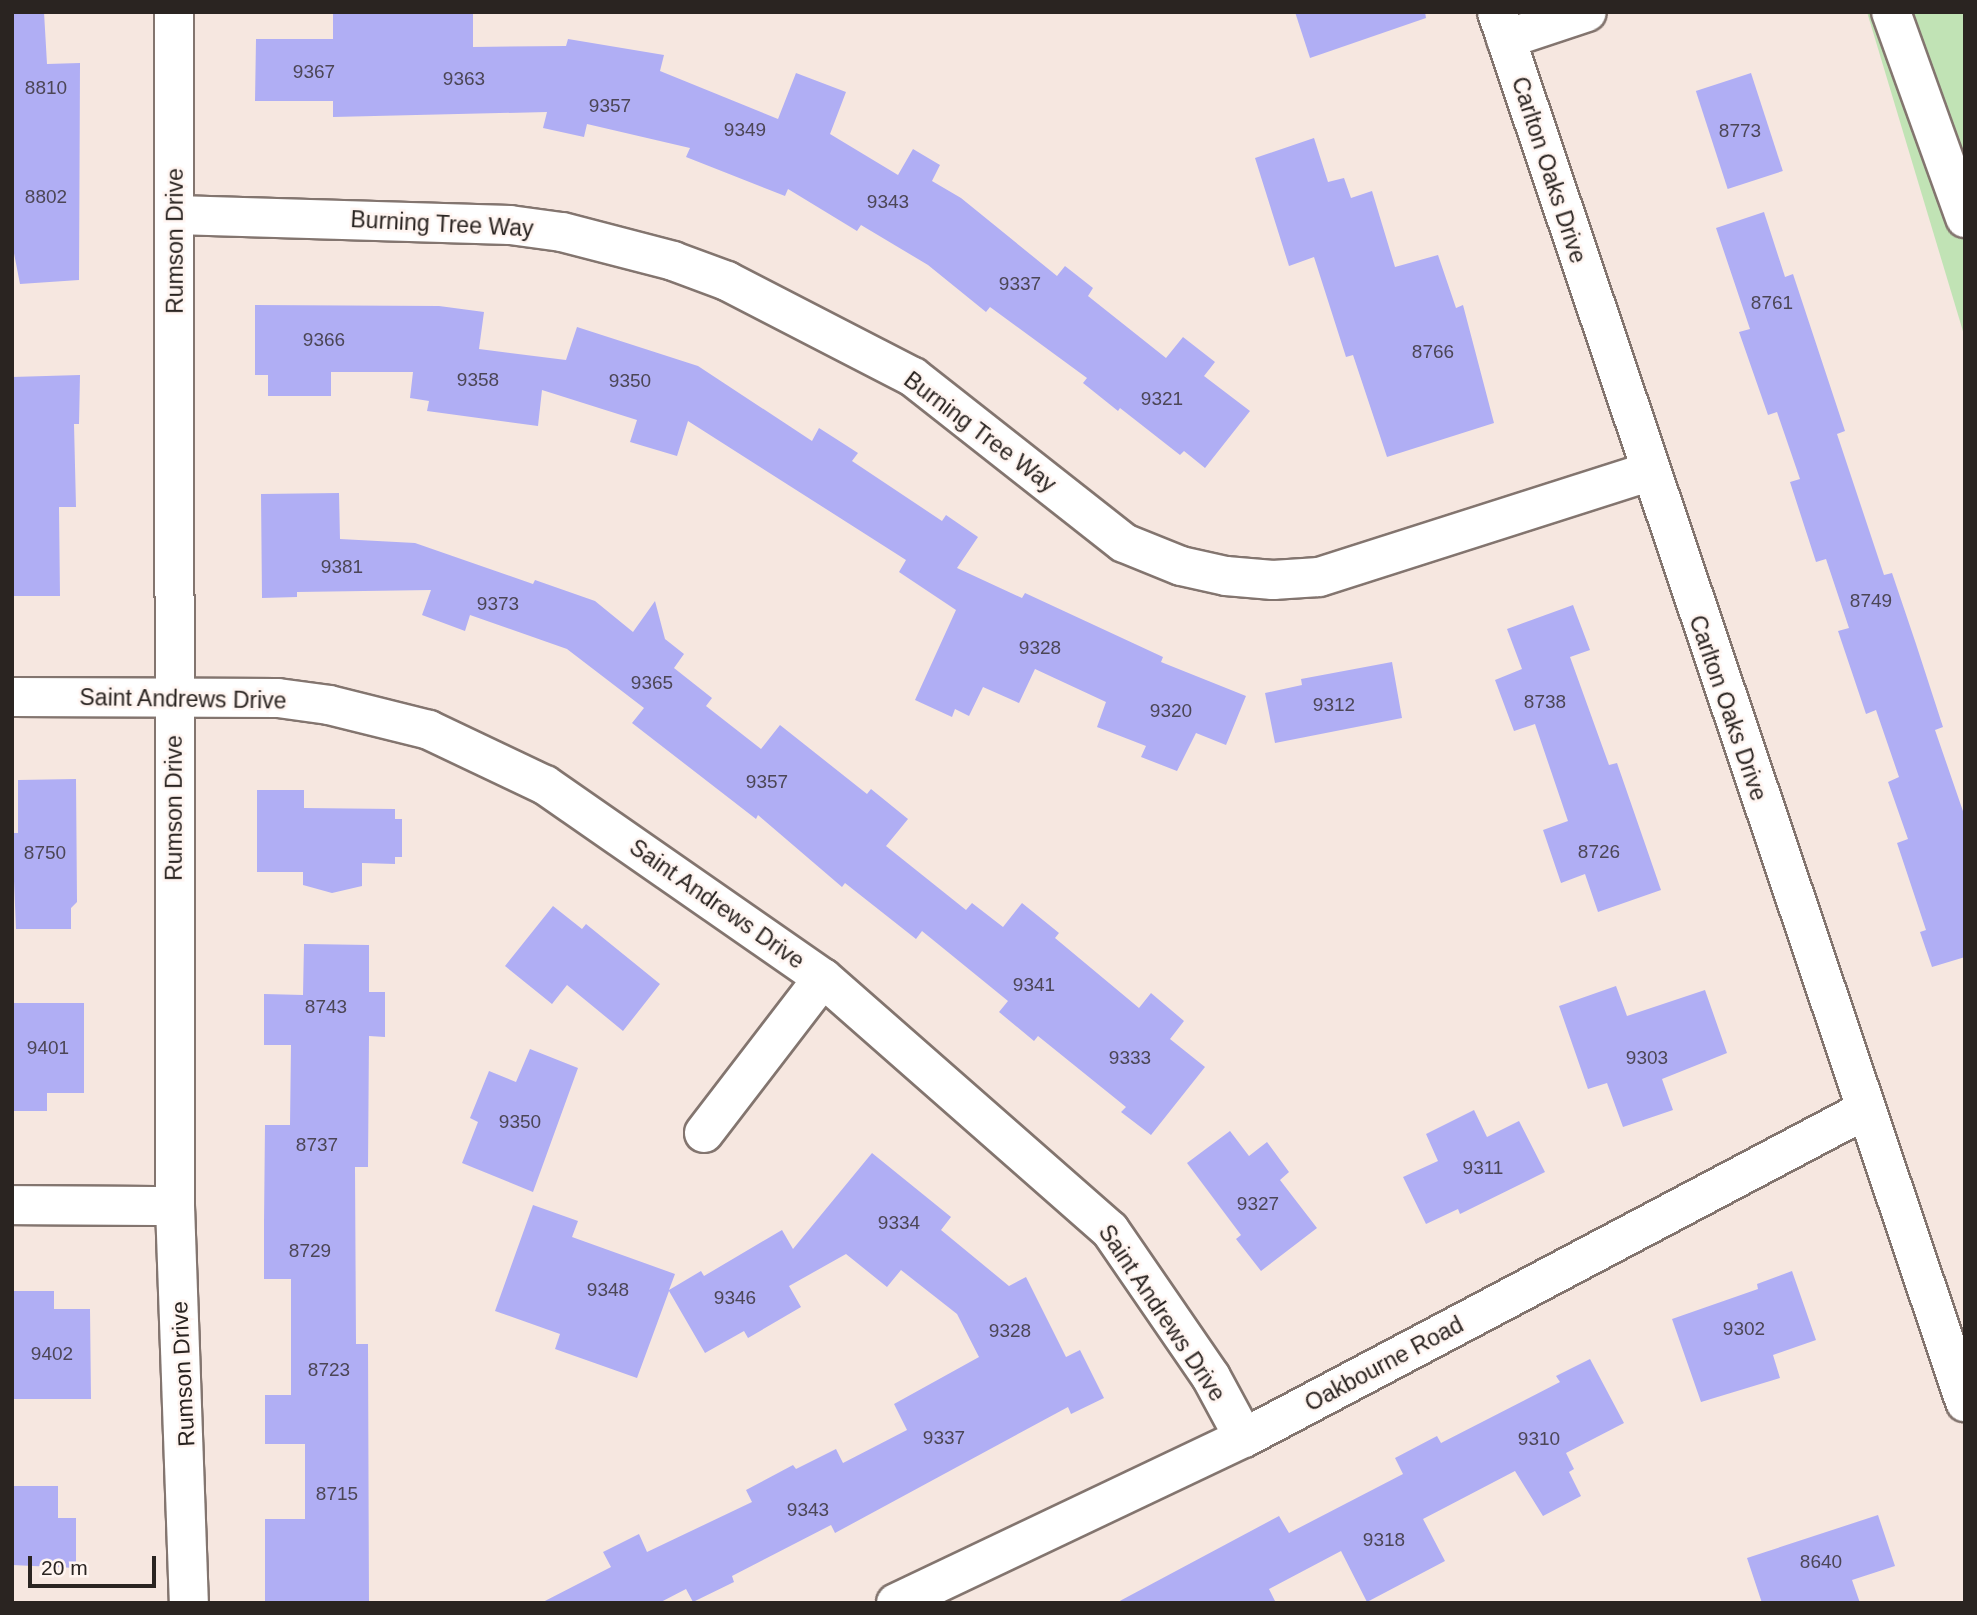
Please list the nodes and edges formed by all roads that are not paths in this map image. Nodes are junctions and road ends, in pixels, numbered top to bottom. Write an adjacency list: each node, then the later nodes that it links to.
1 (174, 12): 5 (street, Rumson Drive)
2 (1587, 12): 4 (street)
3 (1891, 12): 6 (street)
4 (1501, 25): 7 (street, Carlton Oaks Drive)
5 (176, 215): 7 (street, Burning Tree Way); 9 (street, Rumson Drive)
6 (1965, 218)
7 (1648, 472): 11 (street, Carlton Oaks Drive)
8 (12, 697): 9 (street, Saint Andrews Drive)
9 (174, 698): 10 (street, Saint Andrews Drive); 14 (street, Rumson Drive)
10 (823, 978): 12 (street); 16 (street, Saint Andrews Drive)
11 (1864, 1110): 15 (street, Carlton Oaks Drive); 16 (street, Oakbourne Road)
12 (704, 1133)
13 (12, 1205): 14 (street)
14 (175, 1206): 17 (street, Rumson Drive)
15 (1965, 1402)
16 (1244, 1438): 18 (street, Oakbourne Road)
17 (189, 1603)
18 (896, 1603)

